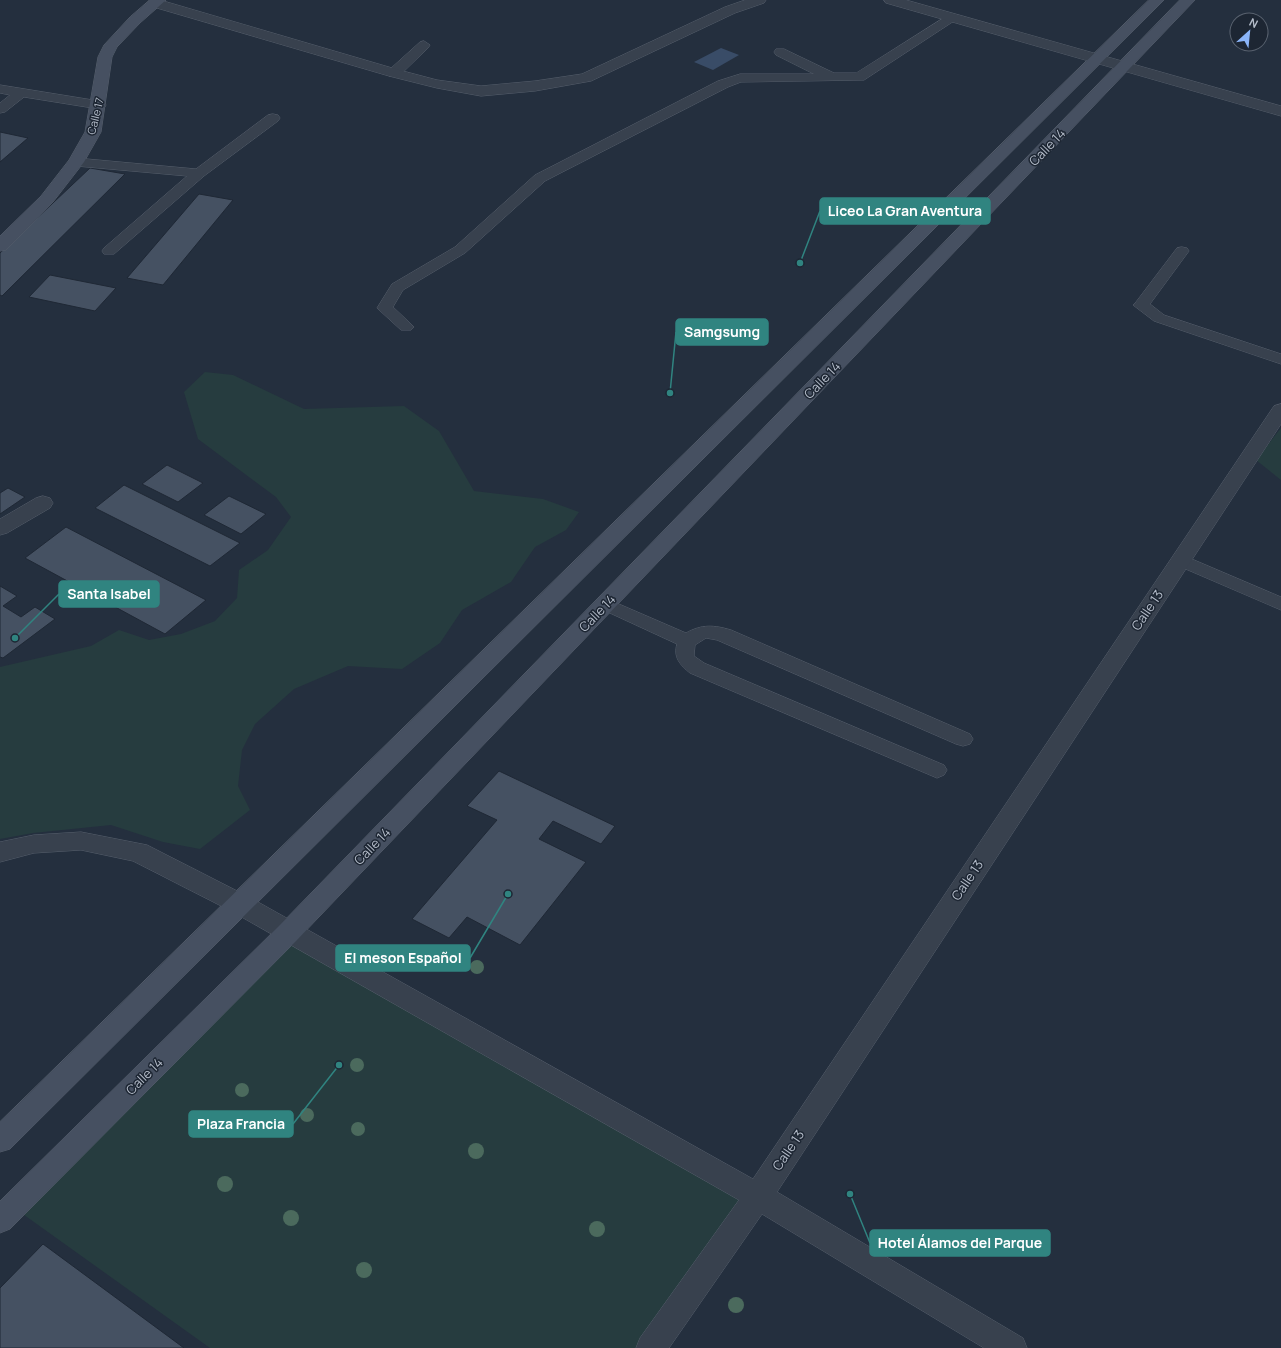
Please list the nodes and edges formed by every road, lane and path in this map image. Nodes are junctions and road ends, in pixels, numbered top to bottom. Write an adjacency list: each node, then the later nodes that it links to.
1 (759, 0): 11 (street)
2 (891, 0): 6 (street)
3 (1157, 0): 9 (main road, Calle 14)
4 (1188, 0): 10 (main road, Calle 14)
5 (157, 2): 11 (street); 16 (main road, Calle 17)
6 (950, 18): 9 (street); 12 (lane)
7 (424, 45): 11 (lane)
8 (780, 52): 12 (lane)
9 (1098, 60): 10 (street); 37 (main road, Calle 14)
10 (1124, 67): 18 (street); 31 (main road, Calle 14)
11 (394, 73)
12 (826, 77): 14 (lane); 25 (lane)
13 (0, 89): 15 (lane)
14 (798, 90)
15 (22, 92): 16 (lane); 17 (lane)
16 (99, 105): 20 (main road, Calle 17)
17 (0, 109)
18 (1281, 111)
19 (273, 118): 21 (lane)
20 (76, 162): 21 (lane); 22 (main road, Calle 17)
21 (199, 173): 23 (lane)
22 (0, 246)
23 (109, 251)
24 (1182, 251): 26 (lane)
25 (406, 326)
26 (1281, 359)
27 (1281, 410): 30 (street, Calle 13)
28 (44, 503): 29 (street)
29 (0, 528)
30 (1180, 560): 32 (lane); 40 (street, Calle 13)
31 (605, 604): 33 (lane); 38 (main road, Calle 14)
32 (1281, 604)
33 (687, 641): 34 (lane); 35 (lane)
34 (963, 740)
35 (937, 770)
36 (0, 852): 37 (street)
37 (240, 904): 38 (street); 39 (main road, Calle 14)
38 (288, 933): 40 (street); 41 (main road, Calle 14)
39 (0, 1140)
40 (758, 1196): 42 (street, Calle 13); 43 (street)
41 (0, 1220)
42 (651, 1348)
43 (1012, 1348)

